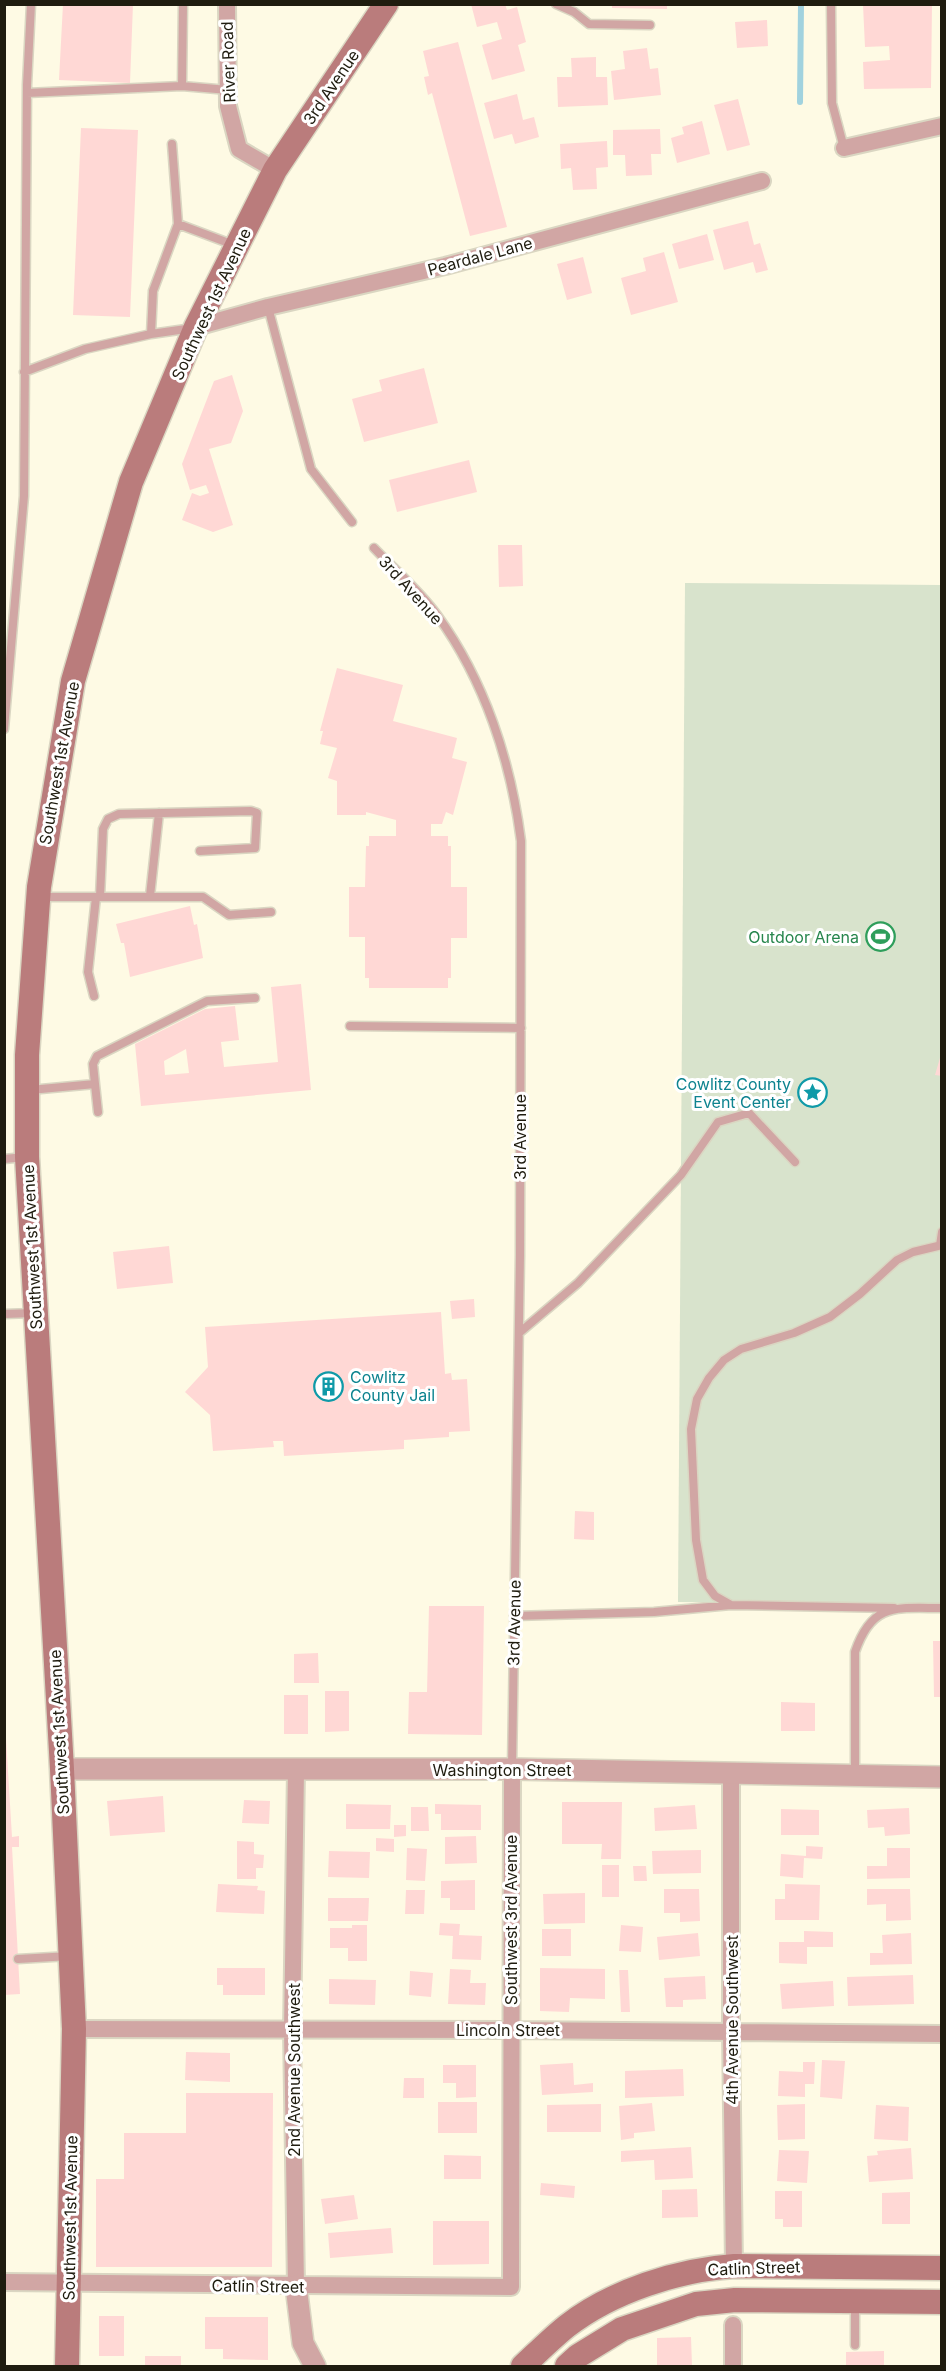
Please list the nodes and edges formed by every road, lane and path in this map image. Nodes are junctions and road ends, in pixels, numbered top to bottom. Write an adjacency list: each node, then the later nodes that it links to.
1 (31, 4): 10 (lane)
2 (183, 4): 8 (lane)
3 (226, 4): 9 (street, River Road)
4 (386, 4): 14 (main road, 3rd Avenue)
5 (556, 4): 7 (lane)
6 (831, 4): 13 (lane)
7 (650, 25)
8 (182, 86): 9 (lane); 10 (lane)
9 (228, 90): 14 (street, River Road)
10 (27, 93): 21 (lane)
11 (942, 126): 13 (street)
12 (172, 144): 16 (lane)
13 (844, 148)
14 (275, 170): 17 (main road, Southwest 1st Avenue)
15 (762, 181): 18 (street, Peardale Lane)
16 (178, 224): 17 (lane); 20 (lane)
17 (237, 246): 19 (main road, Southwest 1st Avenue)
18 (268, 307): 19 (street, Peardale Lane); 22 (lane)
19 (196, 327): 20 (lane); 28 (main road, Southwest 1st Avenue)
20 (151, 334): 21 (lane)
21 (24, 372): 24 (lane)
22 (352, 522)
23 (374, 548): 34 (lane, 3rd Avenue)
24 (4, 729)
25 (159, 813): 26 (lane); 27 (lane); 29 (lane)
26 (200, 851)
27 (150, 896): 29 (lane); 30 (lane)
28 (38, 897): 29 (lane); 36 (main road, Southwest 1st Avenue)
29 (98, 897): 31 (lane)
30 (271, 912)
31 (94, 996)
32 (255, 998): 35 (lane)
33 (350, 1026): 34 (lane)
34 (521, 1028): 44 (lane, 3rd Avenue)
35 (95, 1084): 36 (lane); 37 (lane)
36 (27, 1090): 38 (main road, Southwest 1st Avenue)
37 (98, 1112)
38 (16, 1158): 42 (main road, Southwest 1st Avenue)
39 (795, 1162): 44 (lane)
40 (942, 1232): 41 (lane)
41 (941, 1245): 45 (lane)
42 (36, 1313): 43 (lane); 50 (main road, Southwest 1st Avenue)
43 (4, 1314)
44 (519, 1333): 48 (lane, 3rd Avenue)
45 (731, 1605): 46 (lane); 48 (lane)
46 (894, 1608): 47 (lane); 53 (lane)
47 (942, 1608)
48 (514, 1616): 49 (lane, 3rd Avenue)
49 (512, 1768): 51 (street, Washington Street); 52 (street, Washington Street); 59 (street, Southwest 3rd Avenue)
50 (62, 1769): 51 (street, Washington Street); 55 (main road, Southwest 1st Avenue)
51 (296, 1770): 58 (street, 2nd Avenue Southwest)
52 (731, 1774): 53 (street, Washington Street); 60 (street, 4th Avenue Southwest)
53 (855, 1775): 54 (street, Washington Street)
54 (942, 1777)
55 (70, 1956): 56 (lane); 57 (main road, Southwest 1st Avenue)
56 (18, 1959)
57 (74, 2029): 58 (street, Lincoln Street); 65 (main road, Southwest 1st Avenue)
58 (292, 2030): 59 (street, Lincoln Street); 66 (street, 2nd Avenue Southwest)
59 (510, 2030): 60 (street, Lincoln Street); 67 (street, Southwest 3rd Avenue)
60 (731, 2032): 61 (street, Lincoln Street); 62 (street, 4th Avenue Southwest)
61 (942, 2034)
62 (734, 2266): 63 (main road, Catlin Street); 74 (main road, Catlin Street)
63 (942, 2268)
64 (4, 2282): 65 (street, Catlin Street)
65 (69, 2283): 66 (street, Catlin Street); 72 (main road, Southwest 1st Avenue)
66 (296, 2286): 67 (street, Catlin Street); 73 (street, 2nd Avenue Southwest)
67 (511, 2287)
68 (855, 2301): 69 (main road, Catlin Street); 71 (lane); 75 (main road, Catlin Street)
69 (942, 2302)
70 (733, 2325): 76 (street)
71 (855, 2345)
72 (67, 2367)
73 (315, 2367)
74 (523, 2367)
75 (567, 2367)
76 (733, 2367)

